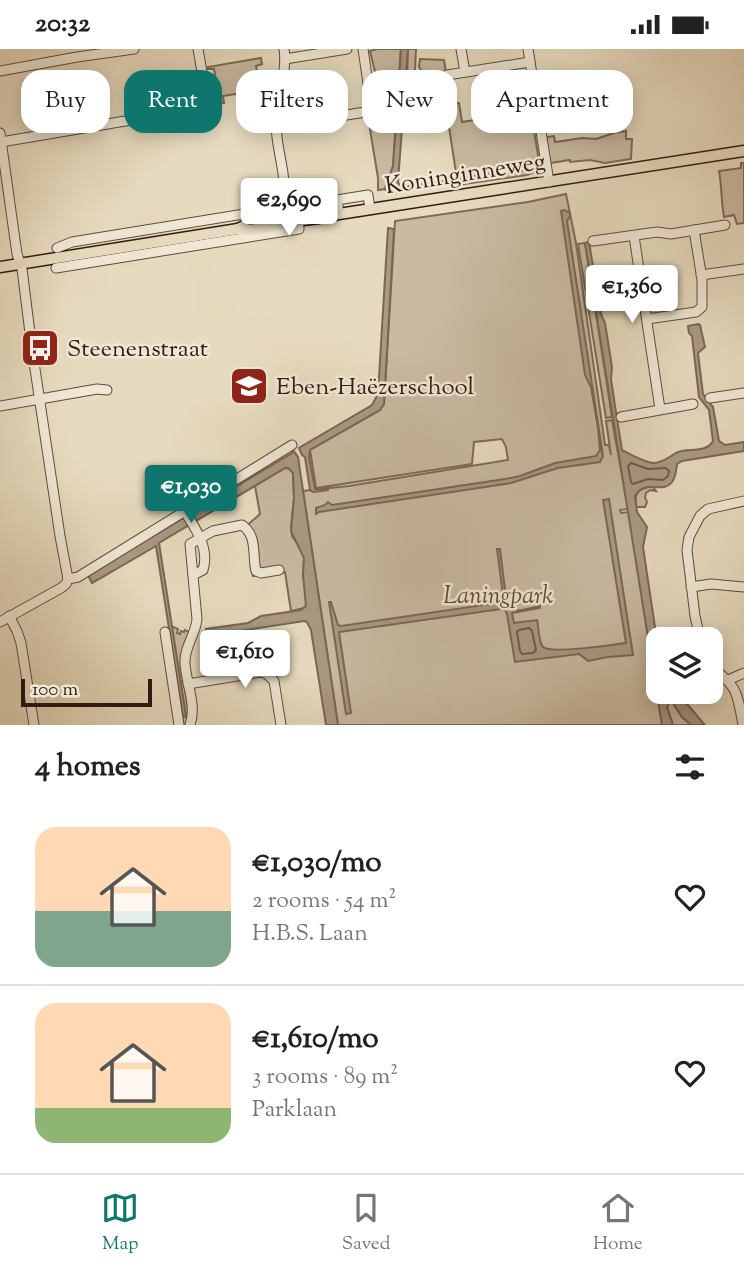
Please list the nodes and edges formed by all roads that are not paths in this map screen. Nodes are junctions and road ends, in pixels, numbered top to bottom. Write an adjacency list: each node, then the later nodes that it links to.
1 (134, 49): 7 (street)
2 (198, 49): 15 (street)
3 (347, 49): 8 (street)
4 (363, 49): 13 (street)
5 (461, 49): 11 (street)
6 (528, 49): 9 (street)
7 (77, 53): 10 (street)
8 (285, 54)
9 (530, 62): 11 (street); 17 (street)
10 (0, 71)
11 (465, 72): 12 (street)
12 (457, 73)
13 (348, 115)
14 (277, 133): 19 (street)
15 (1, 137): 18 (street)
16 (744, 151): 17 (main road, Koninginneweg)
17 (549, 181): 19 (main road, Koninginneweg)
18 (4, 186): 30 (street)
19 (293, 217): 20 (main road, Koninginneweg); 22 (main road, Koninginneweg); 29 (street, Koninginneweg)
20 (265, 220): 22 (main road, Koninginneweg); 25 (street, Koninginneweg)
21 (725, 225): 23 (street)
22 (237, 229): 28 (main road, Koninginneweg)
23 (694, 230): 24 (street); 34 (street)
24 (634, 236): 26 (street); 35 (street)
25 (100, 238): 27 (street, Koninginneweg); 28 (street)
26 (593, 241)
27 (57, 248)
28 (102, 251): 29 (main road, Koninginneweg)
29 (80, 259): 30 (main road, Koninginneweg); 32 (street, Koninginneweg)
30 (20, 264): 31 (main road, Koninginneweg); 39 (street)
31 (0, 267)
32 (56, 268)
33 (744, 269): 34 (street)
34 (701, 275): 35 (street)
35 (647, 319): 42 (street)
36 (107, 390): 39 (street)
37 (744, 393): 38 (street)
38 (710, 398)
39 (40, 400): 41 (street); 50 (street)
40 (692, 404): 42 (street)
41 (0, 406)
42 (660, 409): 43 (street)
43 (621, 417)
44 (292, 445): 46 (street)
45 (744, 501): 51 (street)
46 (185, 511): 47 (street); 50 (street)
47 (200, 538): 48 (street); 49 (street); 49 (street)
48 (279, 570)
49 (193, 575): 59 (street)
50 (68, 579): 53 (street)
51 (691, 587): 52 (street); 54 (street)
52 (744, 587)
53 (4, 619): 60 (street)
54 (699, 627)
55 (165, 632): 61 (street)
56 (744, 673): 58 (street)
57 (723, 676): 58 (street)
58 (728, 680): 64 (street)
59 (188, 684): 62 (street); 63 (street)
60 (34, 725)
61 (179, 725)
62 (190, 725)
63 (281, 725)
64 (743, 725)

